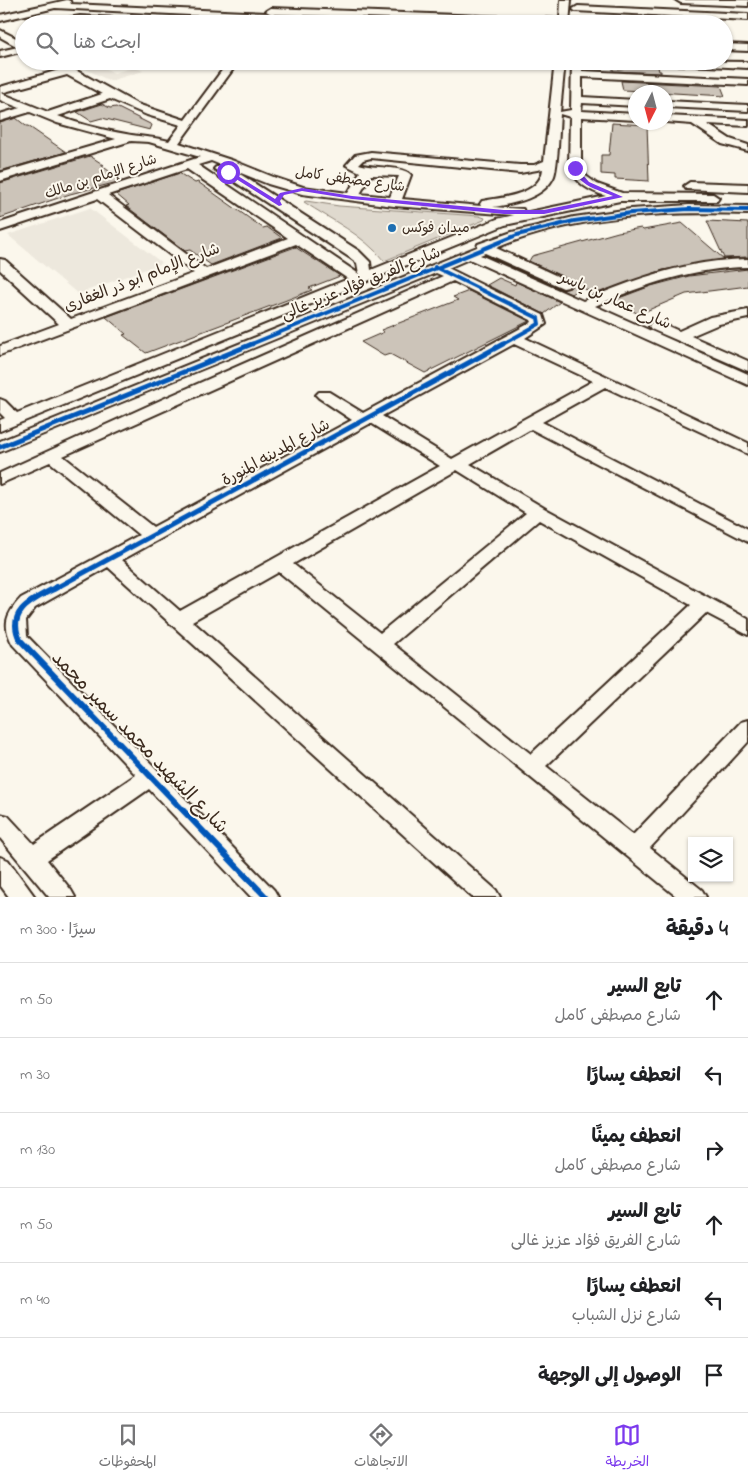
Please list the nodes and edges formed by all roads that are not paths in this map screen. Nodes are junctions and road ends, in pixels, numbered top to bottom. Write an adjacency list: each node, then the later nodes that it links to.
1 (78, 0): 8 (street)
2 (215, 0): 14 (street)
3 (279, 0): 20 (street)
4 (566, 0): 21 (street)
5 (635, 0): 13 (street)
6 (674, 0): 15 (street)
7 (681, 0): 9 (street)
8 (56, 3): 10 (street); 25 (street)
9 (748, 3)
10 (86, 7): 12 (street); 16 (street)
11 (578, 9): 13 (street)
12 (159, 11): 14 (street); 17 (street)
13 (636, 12): 15 (street); 22 (street)
14 (201, 13): 18 (street); 19 (street)
15 (676, 14): 23 (street)
16 (79, 15)
17 (156, 15)
18 (199, 15)
19 (234, 15)
20 (268, 15)
21 (565, 15)
22 (636, 15)
23 (685, 15)
24 (748, 17): 26 (street)
25 (0, 18)
26 (733, 18)
27 (15, 32): 28 (street)
28 (2, 34): 29 (street)
29 (15, 42)
30 (748, 48): 31 (street)
31 (733, 49)
32 (15, 50): 33 (street)
33 (0, 54)
34 (733, 64): 35 (street)
35 (748, 65)
36 (227, 70): 61 (street)
37 (559, 70): 52 (street)
38 (576, 70): 41 (street)
39 (663, 70): 42 (street)
40 (68, 71): 44 (street); 45 (street)
41 (576, 74): 42 (street); 48 (street)
42 (664, 78): 47 (street)
43 (748, 82): 47 (street)
44 (0, 90)
45 (110, 95): 54 (street); 61 (street)
46 (0, 96): 51 (street, شارع مصطفى كامل)
47 (736, 97): 50 (street)
48 (576, 100): 49 (street); 53 (street)
49 (628, 102)
50 (673, 103)
51 (29, 110): 54 (street, شارع مصطفى كامل); 56 (street)
52 (555, 113): 53 (street); 69 (street)
53 (576, 114): 55 (street); 77 (street)
54 (46, 116): 62 (street, شارع مصطفى كامل)
55 (628, 117)
56 (0, 118)
57 (673, 119): 58 (street)
58 (694, 120): 59 (street); 63 (street)
59 (726, 122): 60 (street); 63 (street)
60 (748, 123)
61 (188, 124): 64 (street)
62 (129, 138): 64 (street, شارع مصطفى كامل); 68 (street, شارع مصطفى كامل); 72 (street)
63 (726, 142): 65 (street)
64 (172, 145): 66 (street, شارع مصطفى كامل)
65 (748, 148)
66 (212, 157): 68 (street, شارع الإمام بن مالك); 75 (street, شارع مصطفى كامل)
67 (414, 158): 69 (street); 70 (street); 71 (street)
68 (193, 162): 76 (street, شارع الإمام بن مالك); 80 (street, شارع مصطفى كامل); 85 (street)
69 (550, 163): 82 (street)
70 (367, 171): 71 (street); 78 (street)
71 (405, 174): 79 (street)
72 (0, 177)
73 (667, 186): 74 (street)
74 (748, 188)
75 (302, 190): 78 (street, شارع مصطفى كامل); 80 (street)
76 (98, 194): 84 (street, شارع الإمام بن مالك); 91 (street)
77 (620, 197): 81 (street, شارع الفريق فؤاد عزيز غالى); 83 (street, شارع الفريق فؤاد عزيز غالى)
78 (352, 198): 79 (street, شارع مصطفى كامل)
79 (394, 202): 82 (street, شارع مصطفى كامل)
80 (279, 205): 93 (street, شارع مصطفى كامل)
81 (743, 205): 86 (street, شارع الفريق فؤاد عزيز غالى)
82 (432, 206): 83 (street, شارع مصطفى كامل)
83 (544, 212): 93 (street, شارع الفريق فؤاد عزيز غالى)
84 (0, 227)
85 (297, 239): 91 (street, شارع الإمام ابو ذر الغفارى); 93 (street)
86 (483, 248): 87 (street, شارع الفريق فؤاد عزيز غالى); 95 (street, شارع عمار بن ياسر)
87 (468, 254): 90 (street, شارع الفريق فؤاد عزيز غالى); 97 (street, شارع عمار بن ياسر)
88 (0, 263): 99 (street)
89 (748, 264): 95 (street)
90 (435, 267): 92 (street); 94 (street, شارع الفريق فؤاد عزيز غالى)
91 (204, 274): 99 (street, شارع الإمام ابو ذر الغفارى)
92 (454, 276): 96 (street); 101 (street, شارع المدينه المنورة)
93 (362, 278): 111 (street, شارع الفريق فؤاد عزيز غالى)
94 (380, 290): 96 (street); 104 (street, شارع الفريق فؤاد عزيز غالى)
95 (596, 300): 97 (street); 100 (street, شارع عمار بن ياسر)
96 (397, 301): 108 (street)
97 (582, 306): 105 (street, شارع عمار بن ياسر)
98 (748, 314): 100 (street)
99 (69, 325): 102 (street, شارع الإمام ابو ذر الغفارى)
100 (679, 336): 103 (street, شارع عمار بن ياسر)
101 (514, 338): 106 (street); 110 (street, شارع المدينه المنورة)
102 (0, 351)
103 (748, 367)
104 (175, 375): 108 (street); 114 (street, شارع الفريق فؤاد عزيز غالى)
105 (748, 380)
106 (604, 381): 112 (street); 115 (street)
107 (324, 395): 110 (street)
108 (168, 402): 116 (street)
109 (0, 404): 111 (street)
110 (367, 418): 117 (street); 120 (street, شارع المدينه المنورة)
111 (15, 420): 113 (street, شارع الفريق فؤاد عزيز غالى)
112 (530, 422): 117 (street); 121 (street)
113 (0, 426)
114 (0, 447)
115 (748, 450)
116 (52, 456): 118 (street); 120 (street)
117 (454, 464): 119 (street); 123 (street)
118 (0, 479)
119 (538, 512): 125 (street); 128 (street)
120 (151, 535): 122 (street, شارع المدينه المنورة)
121 (748, 536)
122 (109, 558): 124 (street, شارع المدينه المنورة); 126 (street)
123 (280, 563): 126 (street); 128 (street)
124 (28, 603): 131 (street, شارع الشهيد محمد سمير محمد)
125 (705, 604): 127 (street); 130 (street)
126 (178, 620): 139 (street)
127 (748, 628)
128 (380, 644): 130 (street)
129 (748, 728): 133 (street)
130 (532, 766): 133 (street)
131 (151, 776): 134 (street); 138 (street, شارع الشهيد محمد سمير محمد)
132 (0, 823): 134 (street)
133 (634, 849): 140 (street)
134 (32, 858): 137 (street)
135 (0, 867): 136 (street)
136 (23, 897)
137 (64, 897)
138 (266, 897)
139 (488, 897)
140 (694, 897)

